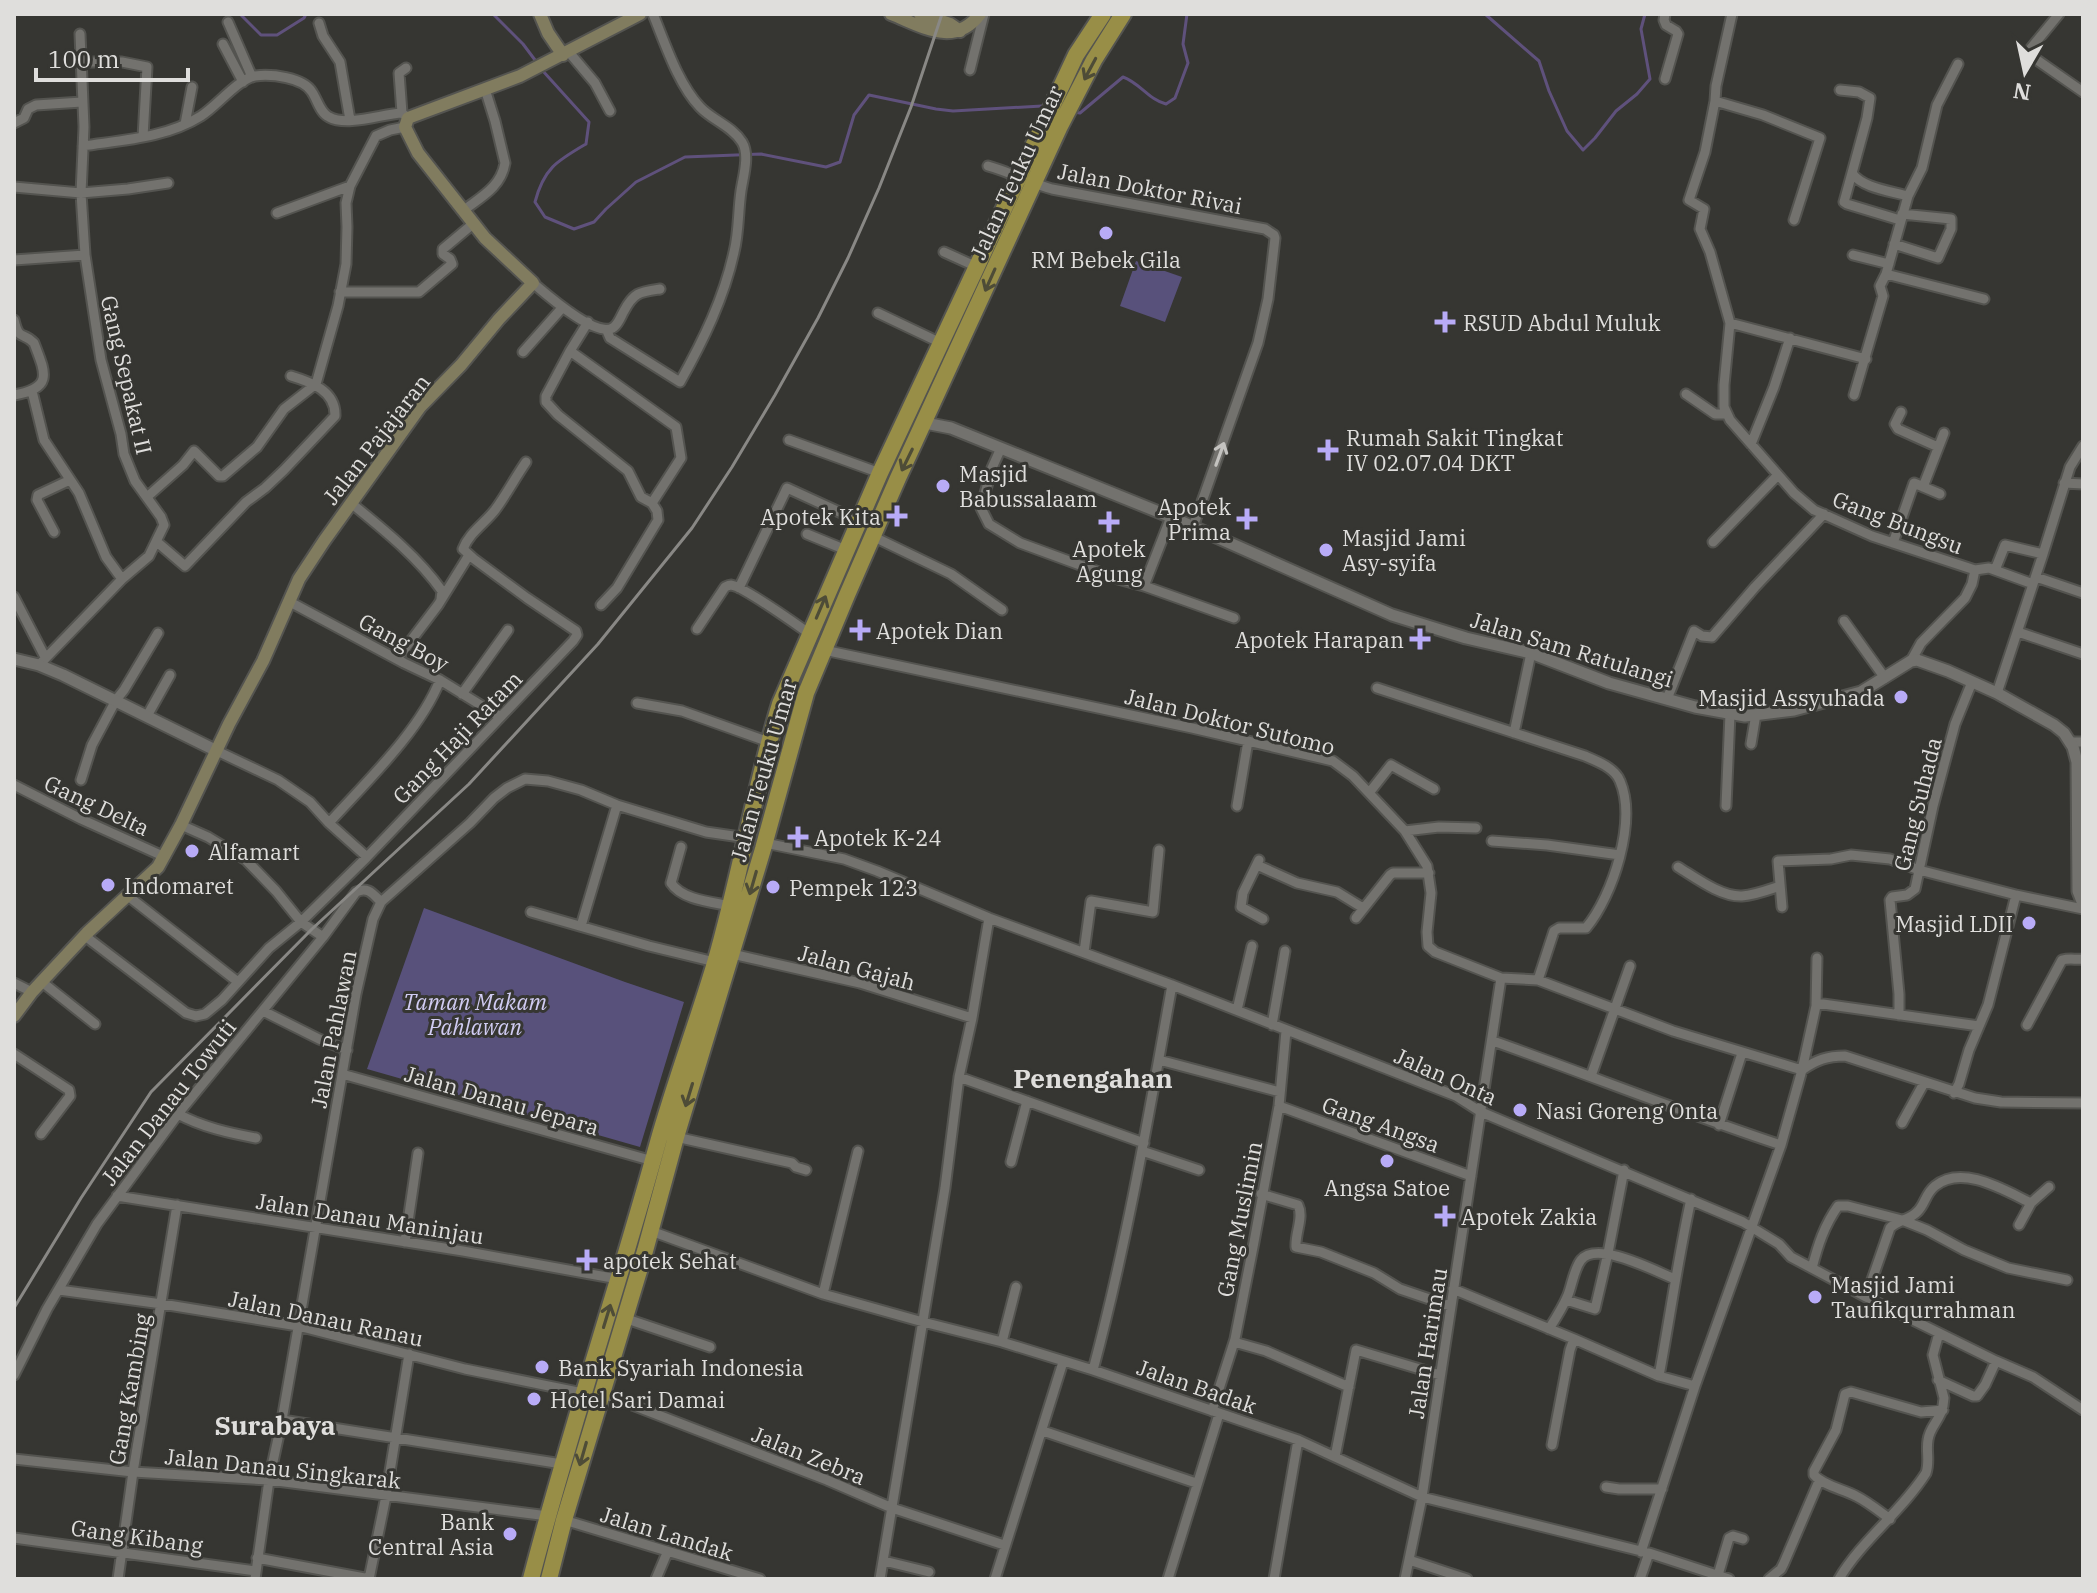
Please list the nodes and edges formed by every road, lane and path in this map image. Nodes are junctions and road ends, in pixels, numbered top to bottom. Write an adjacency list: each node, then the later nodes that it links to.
1 (540, 14): 17 (main road)
2 (653, 14): 66 (street)
3 (920, 14): 14 (main road)
4 (982, 14): 14 (main road); 21 (street)
5 (1103, 14): 39 (highway, Jalan Teuku Umar)
6 (1123, 14): 39 (highway, Jalan Teuku Umar, one-way to 39)
7 (1665, 14): 23 (street)
8 (1732, 14): 28 (street)
9 (2059, 14): 27 (street)
10 (637, 15): 17 (main road)
11 (899, 15): 14 (main road)
12 (228, 22): 22 (street)
13 (319, 23): 32 (street)
14 (960, 31)
15 (80, 34): 18 (street, Gang Sepakat II)
16 (223, 44): 22 (street)
17 (565, 53): 25 (main road); 30 (street)
18 (82, 62): 29 (street, Gang Sepakat II); 35 (street)
19 (1958, 64): 44 (street)
20 (406, 68): 31 (street)
21 (970, 70)
22 (248, 79): 32 (street); 34 (street)
23 (1665, 79)
24 (192, 87): 34 (street)
25 (485, 89): 31 (main road); 45 (street)
26 (1840, 90): 38 (street)
27 (2083, 92)
28 (1715, 101): 48 (street); 65 (street)
29 (82, 102): 33 (street); 36 (street, Gang Sepakat II)
30 (610, 111)
31 (405, 119): 32 (street); 41 (street); 45 (main road)
32 (350, 120)
33 (14, 123)
34 (185, 124): 35 (street)
35 (143, 137): 36 (street)
36 (83, 146): 43 (street, Gang Sepakat II)
37 (988, 166): 39 (street, Jalan Doktor Rivai)
38 (1852, 173): 44 (street); 47 (street)
39 (1026, 180): 55 (highway, Jalan Teuku Umar); 68 (highway, Jalan Teuku Umar, one-way to 68); 107 (street, Jalan Doktor Rivai, one-way to 39)
40 (168, 183): 43 (street)
41 (350, 186): 46 (street); 59 (street)
42 (14, 187): 43 (street)
43 (81, 193): 52 (street, Gang Sepakat II)
44 (1908, 196): 47 (street)
45 (464, 210): 49 (main road)
46 (277, 213)
47 (1901, 217): 50 (street); 50 (street)
48 (1794, 220)
49 (474, 223): 57 (main road); 59 (street)
50 (1894, 244): 56 (street)
51 (944, 252): 55 (street)
52 (85, 255): 54 (street); 101 (street, Gang Sepakat II)
53 (1853, 255): 56 (street)
54 (14, 260)
55 (977, 267): 67 (highway, Jalan Teuku Umar)
56 (1887, 269): 60 (street); 72 (street)
57 (533, 283): 61 (street); 102 (main road, Jalan Pajajaran)
58 (660, 289): 66 (street)
59 (340, 292): 75 (street)
60 (1984, 299)
61 (562, 308): 64 (street); 71 (street)
62 (878, 313): 67 (street)
63 (14, 320): 77 (street)
64 (588, 322): 66 (street); 70 (street)
65 (1730, 323): 69 (street); 83 (street)
66 (607, 331)
67 (943, 337): 68 (highway); 74 (highway, Jalan Teuku Umar)
68 (963, 338): 76 (highway, Jalan Teuku Umar)
69 (1790, 338): 72 (street); 88 (street)
70 (570, 351): 103 (street); 103 (street)
71 (523, 352)
72 (1866, 359): 80 (street)
73 (291, 376): 75 (street)
74 (922, 383): 76 (highway); 94 (highway, Jalan Teuku Umar)
75 (316, 384): 101 (street); 111 (street)
76 (939, 390): 81 (highway, Jalan Teuku Umar)
77 (32, 391): 79 (street); 96 (street)
78 (1686, 394): 83 (street)
79 (14, 395)
80 (1854, 395)
81 (931, 407): 84 (highway, Jalan Teuku Umar); 85 (street, Jalan Sam Ratulangi)
82 (1901, 412): 90 (street)
83 (1726, 414): 88 (street, Gang Bungsu)
84 (925, 423): 85 (street, Jalan Sam Ratulangi); 110 (highway, Jalan Teuku Umar, one-way to 110)
85 (951, 428): 91 (street, Jalan Sam Ratulangi)
86 (1944, 433): 90 (street)
87 (789, 440): 94 (street)
88 (1751, 444): 95 (street, Gang Bungsu)
89 (2083, 446): 93 (street)
90 (1938, 447): 99 (street)
91 (1001, 448): 105 (street, Jalan Sam Ratulangi); 121 (street)
92 (526, 462): 116 (street)
93 (2070, 467): 97 (street); 98 (street)
94 (880, 473): 106 (highway, Jalan Teuku Umar)
95 (1778, 475): 104 (street, Gang Bungsu); 112 (street)
96 (70, 480): 108 (street); 119 (street)
97 (2083, 482): 98 (street)
98 (2064, 483): 115 (street)
99 (1923, 487): 100 (street); 113 (street)
100 (1940, 494)
101 (147, 497): 111 (street, Gang Sepakat II)
102 (351, 503): 125 (street); 126 (main road, Jalan Pajajaran)
103 (652, 503): 127 (street)
104 (1824, 514): 113 (street, Gang Bungsu); 150 (street)
105 (1171, 517): 107 (street, Jalan Sam Ratulangi); 121 (street)
106 (859, 521): 114 (highway, Jalan Teuku Umar); 122 (street)
107 (1193, 527): 137 (street, Jalan Sam Ratulangi)
108 (54, 532)
109 (807, 534): 114 (street)
110 (872, 536): 128 (street); 136 (highway, Jalan Teuku Umar)
111 (157, 542): 119 (street)
112 (1713, 542)
113 (1893, 543): 117 (street, Gang Bungsu)
114 (846, 550): 135 (highway, Jalan Teuku Umar, one-way to 114)
115 (2043, 554): 118 (street); 120 (street)
116 (469, 555): 125 (street); 156 (street, Gang Haji Ratam)
117 (1975, 570): 118 (street); 142 (street, Gang Bungsu)
118 (1995, 570): 120 (street)
119 (122, 579): 141 (street)
120 (2035, 580): 123 (street); 133 (street)
121 (1144, 586): 129 (street)
122 (739, 588): 131 (street); 135 (street)
123 (2083, 593)
124 (14, 597): 141 (street)
125 (441, 599): 140 (street)
126 (290, 602): 140 (street, Gang Boy); 162 (main road, Jalan Pajajaran)
127 (601, 605)
128 (1002, 610)
129 (1234, 618)
130 (1844, 621): 144 (street)
131 (697, 629)
132 (508, 630): 149 (street)
133 (2018, 632): 138 (street); 148 (street)
134 (158, 633): 151 (street)
135 (810, 634): 159 (highway, Jalan Teuku Umar)
136 (824, 650): 158 (street, Jalan Doktor Sutomo); 176 (highway, Jalan Teuku Umar)
137 (1531, 653): 150 (street, Jalan Sam Ratulangi); 157 (street)
138 (2083, 654)
139 (14, 659): 141 (street)
140 (397, 659): 145 (street, Gang Boy)
141 (42, 661): 151 (street)
142 (1911, 661): 144 (street, Jalan Sam Ratulangi); 146 (street)
143 (170, 675): 155 (street)
144 (1885, 678): 154 (street, Jalan Sam Ratulangi)
145 (440, 680): 149 (street, Gang Boy); 170 (street)
146 (1972, 682): 148 (street); 183 (street, Gang Suhada)
147 (1377, 688): 157 (street)
148 (1997, 693): 160 (street)
149 (462, 694): 156 (street, Gang Boy)
150 (1667, 699): 153 (street, Jalan Sam Ratulangi)
151 (116, 700): 155 (street); 163 (street)
152 (637, 703): 159 (street)
153 (1730, 714): 154 (street, Jalan Sam Ratulangi); 169 (street)
154 (1756, 714): 161 (street)
155 (147, 716): 162 (street)
156 (500, 717): 181 (street, Gang Haji Ratam)
157 (1514, 733): 179 (street)
158 (1248, 741): 166 (street, Jalan Doktor Sutomo); 168 (street)
159 (769, 742): 174 (highway, Jalan Teuku Umar)
160 (2077, 742): 191 (street)
161 (1751, 744)
162 (217, 751): 170 (street); 171 (main road, Jalan Pajajaran)
163 (81, 780)
164 (14, 785): 180 (street, Gang Delta)
165 (1434, 789): 166 (street)
166 (1369, 793): 173 (street, Jalan Doktor Sutomo)
167 (617, 805): 174 (street, Jalan Pahlawan); 188 (street, Jalan Pahlawan); 198 (street)
168 (1237, 806)
169 (1726, 806)
170 (329, 823): 181 (street)
171 (181, 825): 180 (main road, Jalan Pajajaran); 197 (street)
172 (1476, 828): 173 (street)
173 (1405, 831): 184 (street, Jalan Doktor Sutomo)
174 (747, 838): 189 (highway, Jalan Teuku Umar)
175 (1492, 841): 179 (street)
176 (765, 843): 194 (street, Jalan Onta); 204 (highway, Jalan Teuku Umar, one-way to 204)
177 (681, 847): 189 (street)
178 (1159, 850): 203 (street)
179 (1620, 855): 210 (street)
180 (165, 857): 187 (main road, Jalan Pajajaran)
181 (367, 857): 197 (street, Gang Haji Ratam)
182 (1678, 867): 185 (street)
183 (1919, 870): 185 (street); 186 (street); 221 (street, Gang Suhada)
184 (1429, 873): 192 (street); 209 (street, Jalan Doktor Sutomo)
185 (1780, 886): 190 (street)
186 (2016, 895): 191 (street); 227 (street)
187 (128, 896): 199 (main road, Jalan Pajajaran); 212 (street)
188 (381, 902): 200 (street, Jalan Danau Towuti); 230 (street, Jalan Pahlawan)
189 (731, 906): 207 (highway, Jalan Teuku Umar)
190 (1782, 907)
191 (2083, 907)
192 (1363, 908): 195 (street); 196 (street)
193 (531, 912): 198 (street)
194 (989, 918): 203 (street, Jalan Onta); 223 (street)
195 (1356, 918)
196 (1263, 919)
197 (301, 922): 200 (street); 212 (street, Gang Haji Ratam)
198 (581, 926): 207 (street)
199 (85, 936): 211 (main road, Jalan Pajajaran); 212 (street, Gang Haji Ratam)
200 (323, 937): 220 (street, Jalan Danau Towuti)
201 (1252, 946): 219 (street)
202 (1285, 951): 225 (street)
203 (1084, 952): 214 (street, Jalan Onta)
204 (732, 954): 216 (highway, Jalan Teuku Umar); 223 (street, Jalan Gajah)
205 (1817, 958): 217 (street)
206 (2083, 959): 226 (street)
207 (715, 962): 216 (highway, Jalan Teuku Umar)
208 (1630, 966): 218 (street)
209 (1501, 978): 210 (street); 229 (street, Jalan Harimau)
210 (1538, 980): 218 (street)
211 (42, 982): 215 (main road, Jalan Pajajaran); 224 (street)
212 (238, 982)
213 (14, 983): 215 (street)
214 (1172, 985): 219 (street, Jalan Onta); 233 (street)
215 (32, 992): 222 (main road, Jalan Pajajaran)
216 (710, 1002): 249 (highway, Jalan Teuku Umar)
217 (1816, 1003): 221 (street); 234 (street)
218 (1615, 1008): 231 (street); 236 (street)
219 (1237, 1010): 225 (street, Jalan Onta)
220 (263, 1011): 230 (street); 245 (street, Jalan Danau Towuti)
221 (1899, 1015): 227 (street)
222 (14, 1016)
223 (972, 1018): 237 (street)
224 (95, 1024)
225 (1272, 1025): 228 (street, Jalan Onta)
226 (2027, 1025)
227 (1979, 1026): 240 (street)
228 (1286, 1031): 239 (street, Gang Muslimin); 244 (street, Jalan Onta)
229 (1493, 1041): 236 (street); 244 (street, Jalan Harimau)
230 (347, 1050): 235 (street, Jalan Pahlawan)
231 (1742, 1053): 234 (street); 247 (street)
232 (14, 1054): 248 (street)
233 (1159, 1060): 239 (street); 252 (street)
234 (1802, 1070): 238 (street); 251 (street)
235 (342, 1074): 255 (street, Jalan Danau Jepara); 269 (street, Jalan Pahlawan)
236 (1591, 1076): 247 (street)
237 (959, 1077): 241 (street); 287 (street)
238 (1924, 1083): 240 (street); 246 (street)
239 (1280, 1092): 243 (street, Gang Muslimin)
240 (1954, 1093): 242 (street)
241 (1027, 1101): 252 (street); 256 (street)
242 (2083, 1103)
243 (1279, 1106): 260 (street, Gang Angsa); 262 (street, Gang Muslimin)
244 (1481, 1112): 259 (street, Jalan Onta); 260 (street, Jalan Harimau)
245 (178, 1114): 250 (street); 263 (street, Jalan Danau Towuti)
246 (1902, 1123)
247 (1719, 1125): 251 (street)
248 (41, 1134)
249 (669, 1134): 255 (highway, Jalan Teuku Umar); 257 (street); 271 (highway, Jalan Teuku Umar)
250 (256, 1138)
251 (1781, 1145): 270 (street)
252 (1143, 1147): 258 (street); 298 (street)
253 (858, 1151): 281 (street)
254 (418, 1153): 272 (street)
255 (653, 1161): 275 (highway, Jalan Teuku Umar)
256 (1011, 1162)
257 (806, 1170)
258 (1199, 1170)
259 (1624, 1170): 264 (street, Jalan Onta); 273 (street)
260 (1471, 1176): 279 (street, Jalan Harimau)
261 (2049, 1187): 265 (street)
262 (1261, 1194): 285 (street); 293 (street, Gang Muslimin)
263 (117, 1196): 266 (street, Jalan Danau Maninjau); 280 (street, Jalan Danau Towuti)
264 (1691, 1199): 270 (street, Jalan Onta); 276 (street)
265 (2031, 1203): 267 (street); 268 (street)
266 (177, 1205): 269 (street, Jalan Danau Maninjau); 284 (street, Gang Kambing)
267 (1902, 1220): 274 (street); 277 (street); 282 (street)
268 (2019, 1225)
269 (315, 1227): 272 (street, Jalan Danau Maninjau); 288 (street, Jalan Pahlawan)
270 (1752, 1227): 274 (street, Jalan Onta); 303 (street)
271 (651, 1231): 281 (street, Jalan Badak); 286 (highway, Jalan Teuku Umar)
272 (405, 1242): 275 (street, Jalan Danau Maninjau)
273 (1608, 1253): 276 (street); 283 (street); 283 (street)
274 (1812, 1268): 282 (street, Jalan Onta)
275 (618, 1279): 305 (highway, Jalan Teuku Umar, one-way to 275)
276 (1675, 1279): 301 (street)
277 (2067, 1280)
278 (1016, 1287): 292 (street)
279 (1453, 1289): 285 (street, Jalan Harimau); 289 (street)
280 (59, 1290): 284 (street, Jalan Danau Ranau); 299 (street, Jalan Danau Towuti)
281 (823, 1294): 287 (street, Jalan Badak)
282 (1866, 1297): 290 (street, Jalan Onta)
283 (1566, 1300): 289 (street)
284 (162, 1304): 288 (street, Jalan Danau Ranau); 318 (street, Gang Kambing)
285 (1450, 1306): 300 (street, Jalan Harimau)
286 (624, 1318): 294 (street); 306 (highway, Jalan Teuku Umar)
287 (923, 1322): 292 (street, Jalan Badak); 326 (street)
288 (298, 1326): 295 (street, Jalan Danau Ranau); 310 (street, Jalan Pahlawan)
289 (1549, 1329): 291 (street)
290 (1939, 1333): 296 (street, Jalan Onta); 302 (street)
291 (1574, 1339): 301 (street); 314 (street)
292 (1002, 1342): 297 (street, Jalan Badak)
293 (1234, 1342): 304 (street); 309 (street, Gang Muslimin)
294 (710, 1347)
295 (409, 1354): 305 (street, Jalan Danau Ranau); 312 (street)
296 (1996, 1361): 302 (street); 308 (street, Jalan Onta)
297 (1063, 1362): 298 (street, Jalan Badak); 311 (street)
298 (1093, 1370): 309 (street, Jalan Badak)
299 (14, 1375)
300 (1440, 1375): 304 (street); 325 (street, Jalan Harimau)
301 (1659, 1376): 303 (street)
302 (1938, 1380): 307 (street)
303 (1695, 1386): 323 (street)
304 (1349, 1387): 315 (street)
305 (583, 1393): 317 (highway, Jalan Teuku Umar)
306 (601, 1393): 326 (street, Jalan Zebra); 327 (highway, Jalan Teuku Umar, one-way to 327)
307 (1943, 1410): 320 (street); 328 (street)
308 (2083, 1410)
309 (1215, 1412): 313 (street, Jalan Badak); 321 (street, Gang Muslimin)
310 (282, 1420): 312 (street); 319 (street, Jalan Pahlawan)
311 (1043, 1431): 321 (street); 331 (street)
312 (396, 1438): 317 (street); 324 (street)
313 (1298, 1440): 315 (street, Jalan Badak); 351 (street)
314 (1552, 1445)
315 (1335, 1457): 325 (street, Jalan Badak)
316 (14, 1459): 318 (street, Jalan Danau Singkarak)
317 (562, 1464): 327 (highway, Jalan Teuku Umar)
318 (133, 1472): 319 (street, Jalan Danau Singkarak); 332 (street, Gang Kambing)
319 (269, 1480): 324 (street, Jalan Danau Singkarak); 335 (street, Jalan Pahlawan)
320 (1819, 1481): 328 (street); 356 (street)
321 (1196, 1483): 350 (street, Gang Muslimin)
322 (1606, 1487): 323 (street)
323 (1662, 1489): 333 (street)
324 (386, 1496): 327 (street, Jalan Danau Singkarak); 343 (street)
325 (1422, 1497): 333 (street, Jalan Badak); 336 (street, Jalan Harimau)
326 (892, 1508): 331 (street, Jalan Zebra); 337 (street)
327 (556, 1518): 334 (street, Jalan Landak); 344 (highway, Jalan Teuku Umar); 345 (highway, Jalan Teuku Umar)
328 (1890, 1519): 357 (street)
329 (14, 1538): 332 (street, Gang Kibang)
330 (1743, 1539): 341 (street)
331 (1004, 1545): 349 (street)
332 (122, 1552): 339 (street, Gang Kibang); 342 (street, Gang Kambing)
333 (1645, 1552): 341 (street, Jalan Badak); 354 (street)
334 (667, 1553): 340 (street, Jalan Landak); 346 (street)
335 (257, 1558): 339 (street, Jalan Pahlawan); 343 (street)
336 (1409, 1560): 352 (street, Jalan Harimau); 353 (street)
337 (884, 1561): 338 (street); 348 (street)
338 (929, 1572)
339 (255, 1575)
340 (732, 1575): 347 (street, Jalan Landak)
341 (1718, 1575): 355 (street, Jalan Badak)
342 (118, 1579)
343 (370, 1579)
344 (531, 1579)
345 (549, 1579)
346 (656, 1579)
347 (760, 1579)
348 (880, 1579)
349 (995, 1579)
350 (1168, 1579)
351 (1274, 1579)
352 (1405, 1579)
353 (1467, 1579)
354 (1640, 1579)
355 (1729, 1579)
356 (1769, 1579)
357 (1839, 1579)

